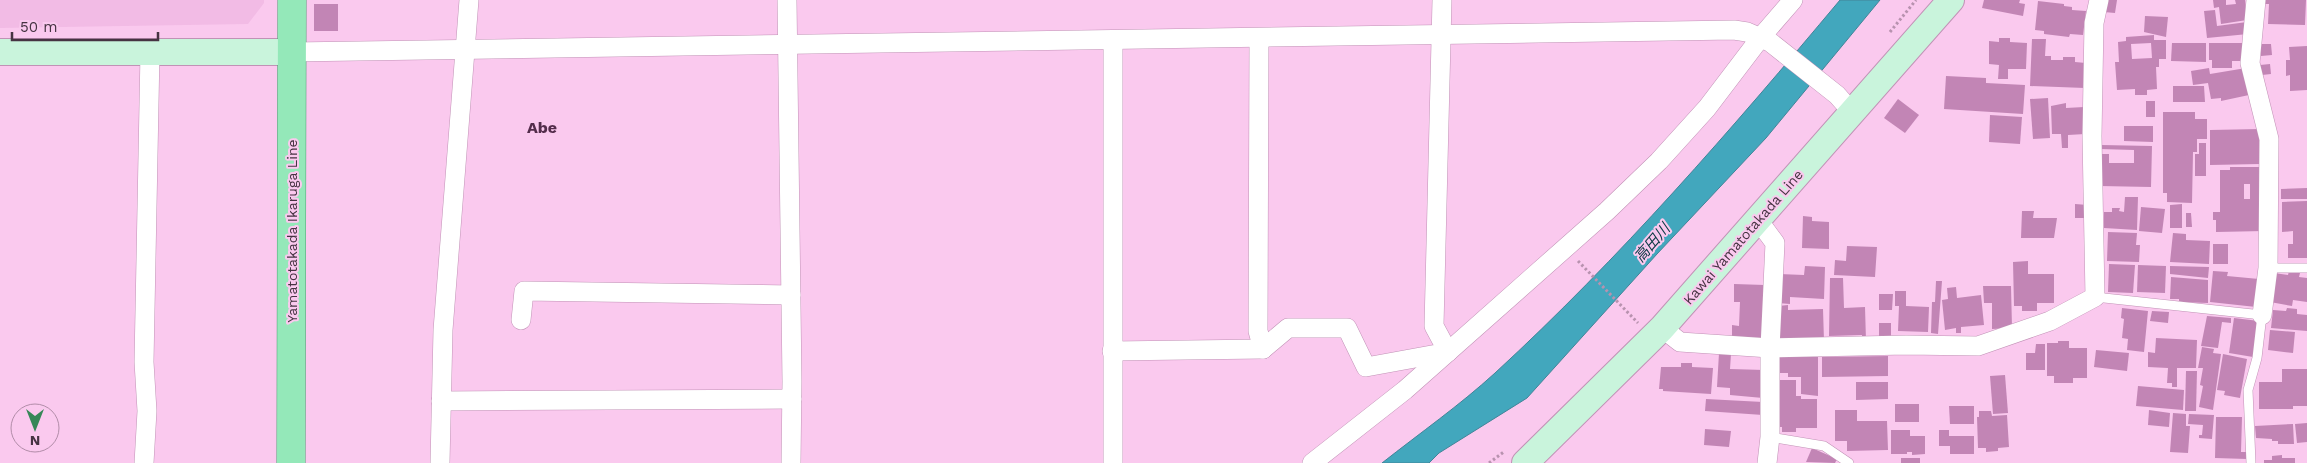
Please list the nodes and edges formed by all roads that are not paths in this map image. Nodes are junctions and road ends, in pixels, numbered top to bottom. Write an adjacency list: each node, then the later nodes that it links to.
1 (292, 0): 17 (main road, Yamatotakada Ikaruga Line)
2 (468, 0): 14 (street)
3 (787, 0): 13 (street)
4 (1442, 0): 9 (street)
5 (1793, 0): 11 (street)
6 (1951, 0): 18 (main road, Kawai Yamatotakada Line)
7 (2099, 0): 23 (street)
8 (2256, 0): 20 (street)
9 (1442, 35): 10 (street); 11 (street); 30 (street)
10 (1259, 38): 12 (street); 28 (street)
11 (1766, 39): 18 (street); 30 (street)
12 (1113, 40): 13 (street); 29 (street)
13 (788, 45): 14 (street); 22 (street)
14 (466, 50): 17 (street); 32 (street)
15 (0, 52): 16 (main road)
16 (150, 52): 17 (main road); 34 (street)
17 (292, 52): 35 (main road, Yamatotakada Ikaruga Line)
18 (1845, 104): 19 (main road, Kawai Yamatotakada Line)
19 (1758, 220): 26 (main road, Kawai Yamatotakada Line); 27 (street)
20 (2268, 268): 21 (lane); 24 (street)
21 (2307, 268)
22 (791, 295): 25 (street); 31 (street)
23 (2095, 297): 24 (lane); 27 (street)
24 (2262, 315): 43 (lane)
25 (521, 320)
26 (1662, 328): 27 (street); 40 (main road, Kawai Yamatotakada Line)
27 (1770, 348): 33 (street)
28 (1263, 349): 29 (street); 30 (street)
29 (1112, 351): 38 (street)
30 (1448, 352): 39 (street)
31 (792, 399): 32 (street); 37 (street)
32 (441, 401): 36 (street)
33 (1770, 437): 41 (street); 42 (lane)
34 (144, 463)
35 (291, 463)
36 (440, 463)
37 (791, 463)
38 (1113, 463)
39 (1312, 463)
40 (1525, 463)
41 (1767, 463)
42 (1849, 463)
43 (2251, 463)

